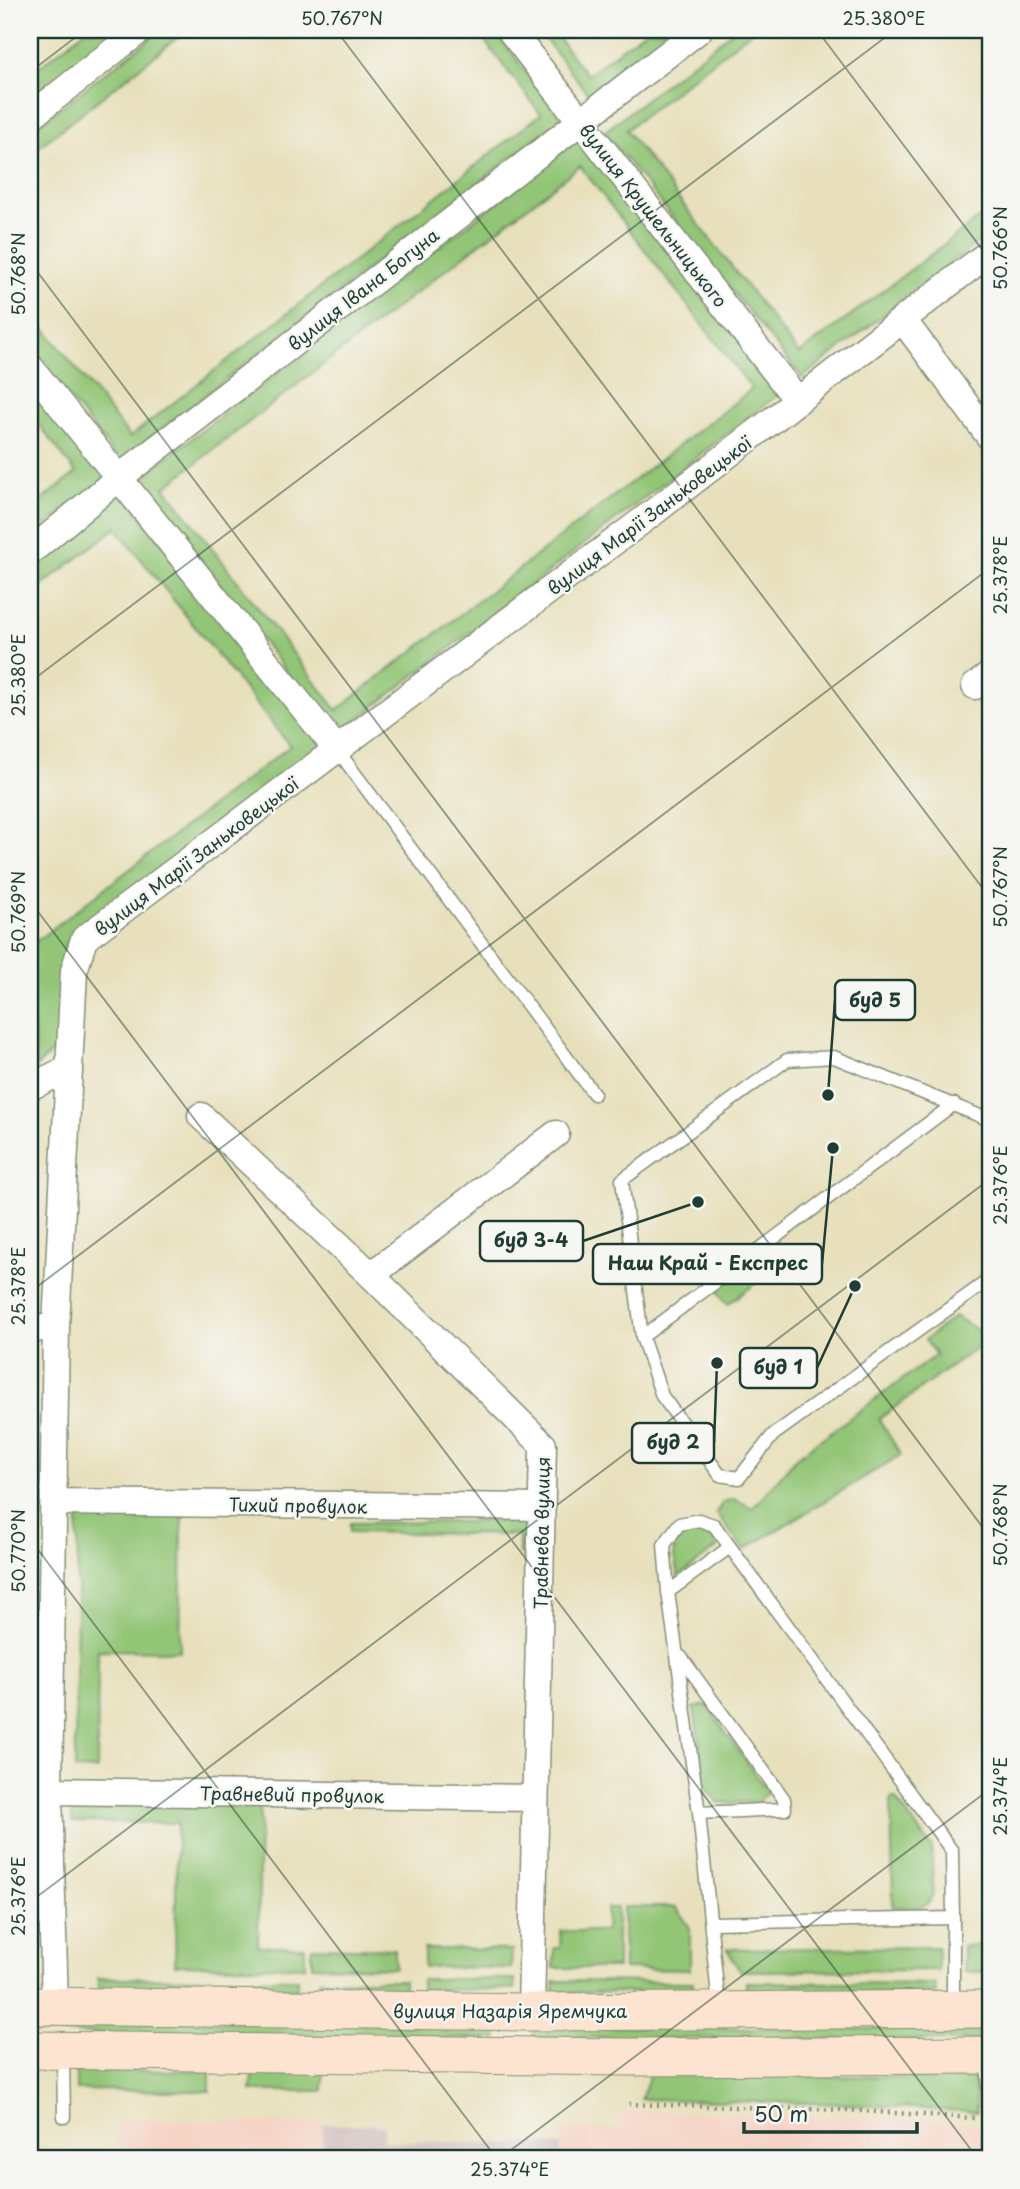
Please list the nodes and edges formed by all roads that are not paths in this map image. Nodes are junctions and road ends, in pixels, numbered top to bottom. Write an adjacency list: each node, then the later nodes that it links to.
1 (140, 30): 4 (street)
2 (510, 30): 5 (street, вулиця Крушельницького)
3 (699, 30): 5 (street, вулиця Івана Богуна)
4 (30, 117)
5 (581, 121): 9 (street, вулиця Крушельницького); 11 (street, вулиця Івана Богуна)
6 (990, 252): 7 (street, вулиця Марії Заньковецької)
7 (903, 320): 9 (street, вулиця Марії Заньковецької); 10 (street)
8 (30, 367): 11 (street)
9 (798, 401): 13 (street, вулиця Марії Заньковецької)
10 (990, 437)
11 (120, 477): 12 (street, вулиця Івана Богуна); 13 (street)
12 (30, 552)
13 (338, 751): 14 (street, вулиця Марії Заньковецької); 16 (lane)
14 (70, 1068): 15 (street); 23 (street, вулиця Марії Заньковецької)
15 (30, 1087)
16 (594, 1094)
17 (954, 1104): 19 (lane); 25 (lane); 25 (lane)
18 (201, 1116): 21 (street, Травнева вулиця)
19 (990, 1120)
20 (556, 1134): 21 (street)
21 (371, 1275): 27 (street, Травнева вулиця)
22 (990, 1279): 25 (lane)
23 (56, 1326): 24 (street); 26 (street, вулиця Марії Заньковецької)
24 (30, 1330)
25 (642, 1337)
26 (54, 1502): 27 (street, Тихий провулок); 31 (street, вулиця Марії Заньковецької)
27 (542, 1507): 32 (street, Травнева вулиця)
28 (730, 1546): 29 (lane); 29 (lane); 34 (lane)
29 (668, 1592): 30 (lane)
30 (679, 1654): 33 (lane); 33 (lane)
31 (49, 1791): 32 (street, Травневий провулок); 36 (street, вулиця Марії Заньковецької)
32 (535, 1798): 40 (street, Травнева вулиця)
33 (699, 1813): 35 (lane)
34 (953, 1918): 35 (lane); 39 (lane)
35 (711, 1923): 37 (lane)
36 (42, 2006): 40 (street, вулиця Назарія Яремчука)
37 (719, 2009): 39 (street, вулиця Назарія Яремчука); 40 (street, вулиця Назарія Яремчука)
38 (990, 2009): 39 (street, вулиця Назарія Яремчука)
39 (953, 2010)
40 (521, 2012): 42 (street)
41 (46, 2050): 42 (street); 44 (lane)
42 (512, 2055): 43 (street)
43 (989, 2055): 45 (lane)
44 (64, 2117)
45 (989, 2119): 46 (lane)
46 (989, 2159)

